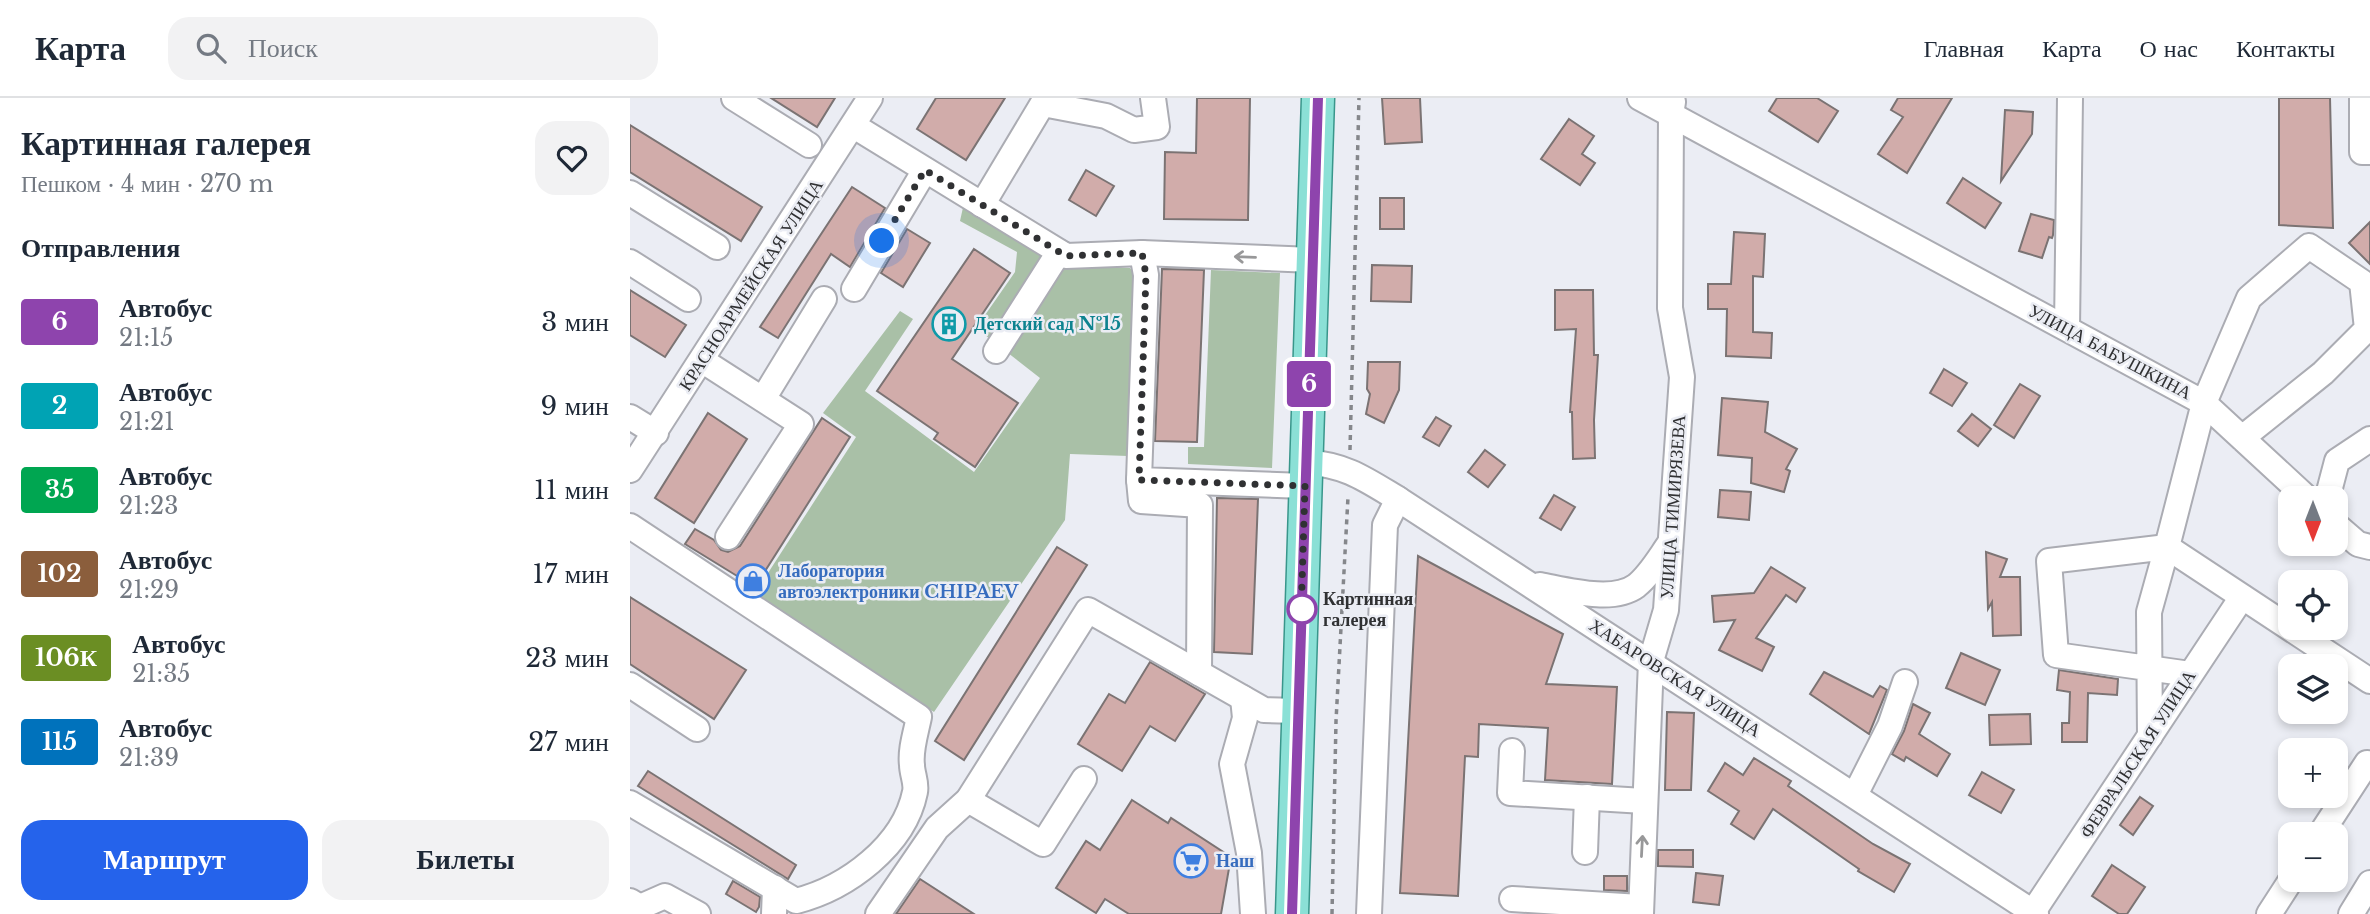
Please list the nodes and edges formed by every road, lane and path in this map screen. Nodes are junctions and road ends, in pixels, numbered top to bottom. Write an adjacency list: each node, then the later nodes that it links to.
1 (734, 98): 12 (street)
2 (870, 98): 11 (street, КРАСНОАРМЕЙСКАЯ УЛИЦА)
3 (1153, 98): 9 (street)
4 (1318, 98): 20 (main road)
5 (1359, 98): 34 (path)
6 (1640, 98): 10 (street, УЛИЦА БАБУШКИНА)
7 (2070, 98): 25 (street)
8 (2362, 98): 13 (street)
9 (1045, 101): 16 (street)
10 (1673, 106): 25 (street, УЛИЦА БАБУШКИНА); 44 (street, УЛИЦА ТИМИРЯЗЕВА)
11 (854, 126): 14 (street); 27 (street, КРАСНОАРМЕЙСКАЯ УЛИЦА)
12 (809, 145)
13 (2370, 152)
14 (925, 170): 16 (street); 22 (street)
15 (630, 193): 17 (street)
16 (982, 205): 18 (street)
17 (717, 247)
18 (1059, 252): 19 (street); 26 (street)
19 (1142, 253): 20 (street, one-way to 19); 37 (street)
20 (1313, 260): 36 (main road)
21 (630, 262): 23 (street)
22 (854, 289)
23 (688, 299)
24 (824, 299): 28 (street)
25 (2067, 328): 29 (street, УЛИЦА БАБУШКИНА)
26 (996, 351)
27 (703, 361): 28 (street); 31 (street, КРАСНОАРМЕЙСКАЯ УЛИЦА)
28 (763, 399): 43 (street)
29 (2204, 402): 32 (street); 32 (street); 45 (street, УЛИЦА БАБУШКИНА)
30 (630, 417): 31 (street)
31 (656, 433): 35 (street, КРАСНОАРМЕЙСКАЯ УЛИЦА)
32 (2242, 438): 38 (street)
33 (2370, 439): 39 (street)
34 (1350, 470): 36 (street, ХАБАРОВСКАЯ УЛИЦА); 40 (street, ХАБАРОВСКАЯ УЛИЦА); 84 (path)
35 (630, 471)
36 (1306, 474): 37 (street, ХАБАРОВСКАЯ УЛИЦА); 57 (main road)
37 (1139, 480): 51 (street)
38 (2294, 486)
39 (2330, 486)
40 (1398, 499): 47 (street, ХАБАРОВСКАЯ УЛИЦА); 85 (street)
41 (630, 526): 68 (street)
42 (2348, 535): 46 (street)
43 (728, 537)
44 (1671, 543): 47 (street); 49 (street, УЛИЦА ТИМИРЯЗЕВА)
45 (2167, 547): 48 (street); 50 (street, УЛИЦА БАБУШКИНА); 50 (street)
46 (2370, 547)
47 (1530, 583): 49 (street, ХАБАРОВСКАЯ УЛИЦА)
48 (2242, 597): 52 (street, ФЕВРАЛЬСКАЯ УЛИЦА); 53 (street)
49 (1651, 661): 63 (street, ХАБАРОВСКАЯ УЛИЦА); 66 (street, УЛИЦА ТИМИРЯЗЕВА)
50 (2149, 668): 52 (street); 59 (street, УЛИЦА БАБУШКИНА)
51 (1199, 673): 56 (street); 65 (street)
52 (2190, 674): 59 (street, ФЕВРАЛЬСКАЯ УЛИЦА)
53 (2370, 681)
54 (1905, 682): 63 (street)
55 (630, 685): 58 (street)
56 (1243, 698): 57 (street); 82 (street)
57 (1298, 711): 83 (main road)
58 (697, 729)
59 (2150, 736): 78 (street, ФЕВРАЛЬСКАЯ УЛИЦА)
60 (1511, 751): 64 (street)
61 (2370, 765): 69 (street)
62 (1084, 779): 65 (street)
63 (1855, 795): 78 (street, ХАБАРОВСКАЯ УЛИЦА)
64 (1587, 797): 66 (street); 71 (street)
65 (968, 800): 70 (street)
66 (1644, 801): 77 (street, УЛИЦА ТИМИРЯЗЕВА, one-way to 66)
67 (630, 803): 73 (street)
68 (909, 813): 70 (street); 73 (street)
69 (2329, 822)
70 (937, 828): 81 (street)
71 (1585, 852)
72 (2370, 883): 87 (street)
73 (775, 888): 80 (street)
74 (2283, 892): 86 (street)
75 (630, 901): 79 (street)
76 (1523, 904): 77 (street)
77 (1640, 910)
78 (2035, 913)
79 (698, 914)
80 (774, 914)
81 (878, 914)
82 (1253, 914)
83 (1292, 914)
84 (1332, 914)
85 (1369, 914)
86 (2269, 914)
87 (2351, 914)

